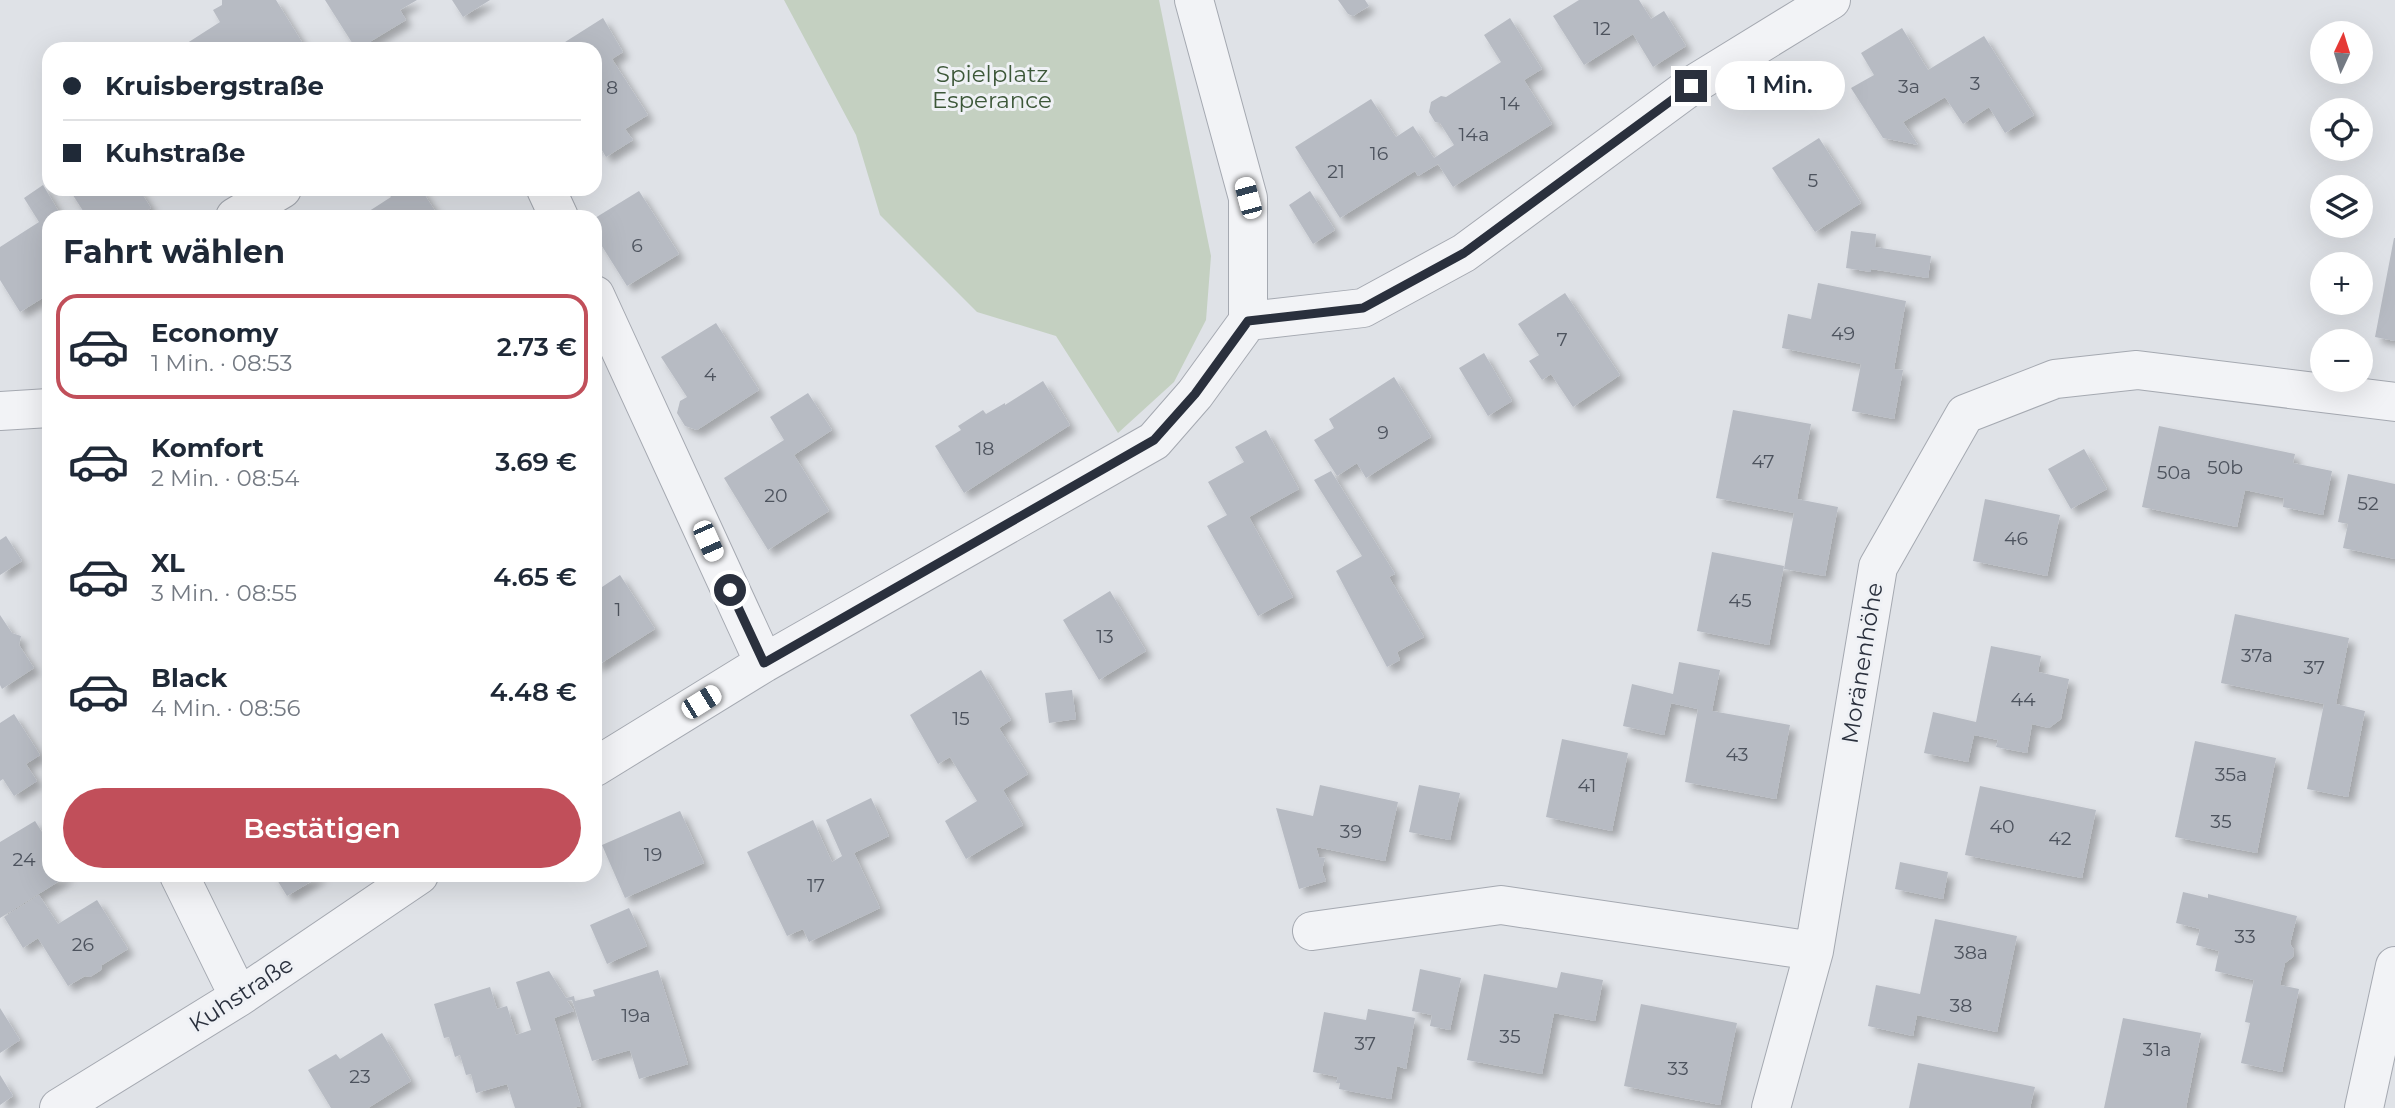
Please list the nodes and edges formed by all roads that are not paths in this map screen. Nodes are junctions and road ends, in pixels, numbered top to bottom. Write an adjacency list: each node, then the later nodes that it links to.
1 (1194, 0): 6 (street)
2 (1831, 0): 6 (street)
3 (270, 196): 4 (street)
4 (247, 210)
5 (602, 310): 10 (street)
6 (1248, 321): 10 (street)
7 (2395, 402): 15 (street, Moränenhöhe)
8 (42, 408): 9 (street)
9 (0, 411)
10 (764, 663): 11 (street)
11 (602, 763)
12 (182, 882): 17 (street)
13 (409, 882): 17 (street, Kuhstraße)
14 (1312, 931): 15 (street)
15 (1814, 951): 19 (street, Moränenhöhe)
16 (2395, 966): 20 (street)
17 (239, 997): 18 (street, Kuhstraße)
18 (59, 1108)
19 (1771, 1108)
20 (2364, 1108)

